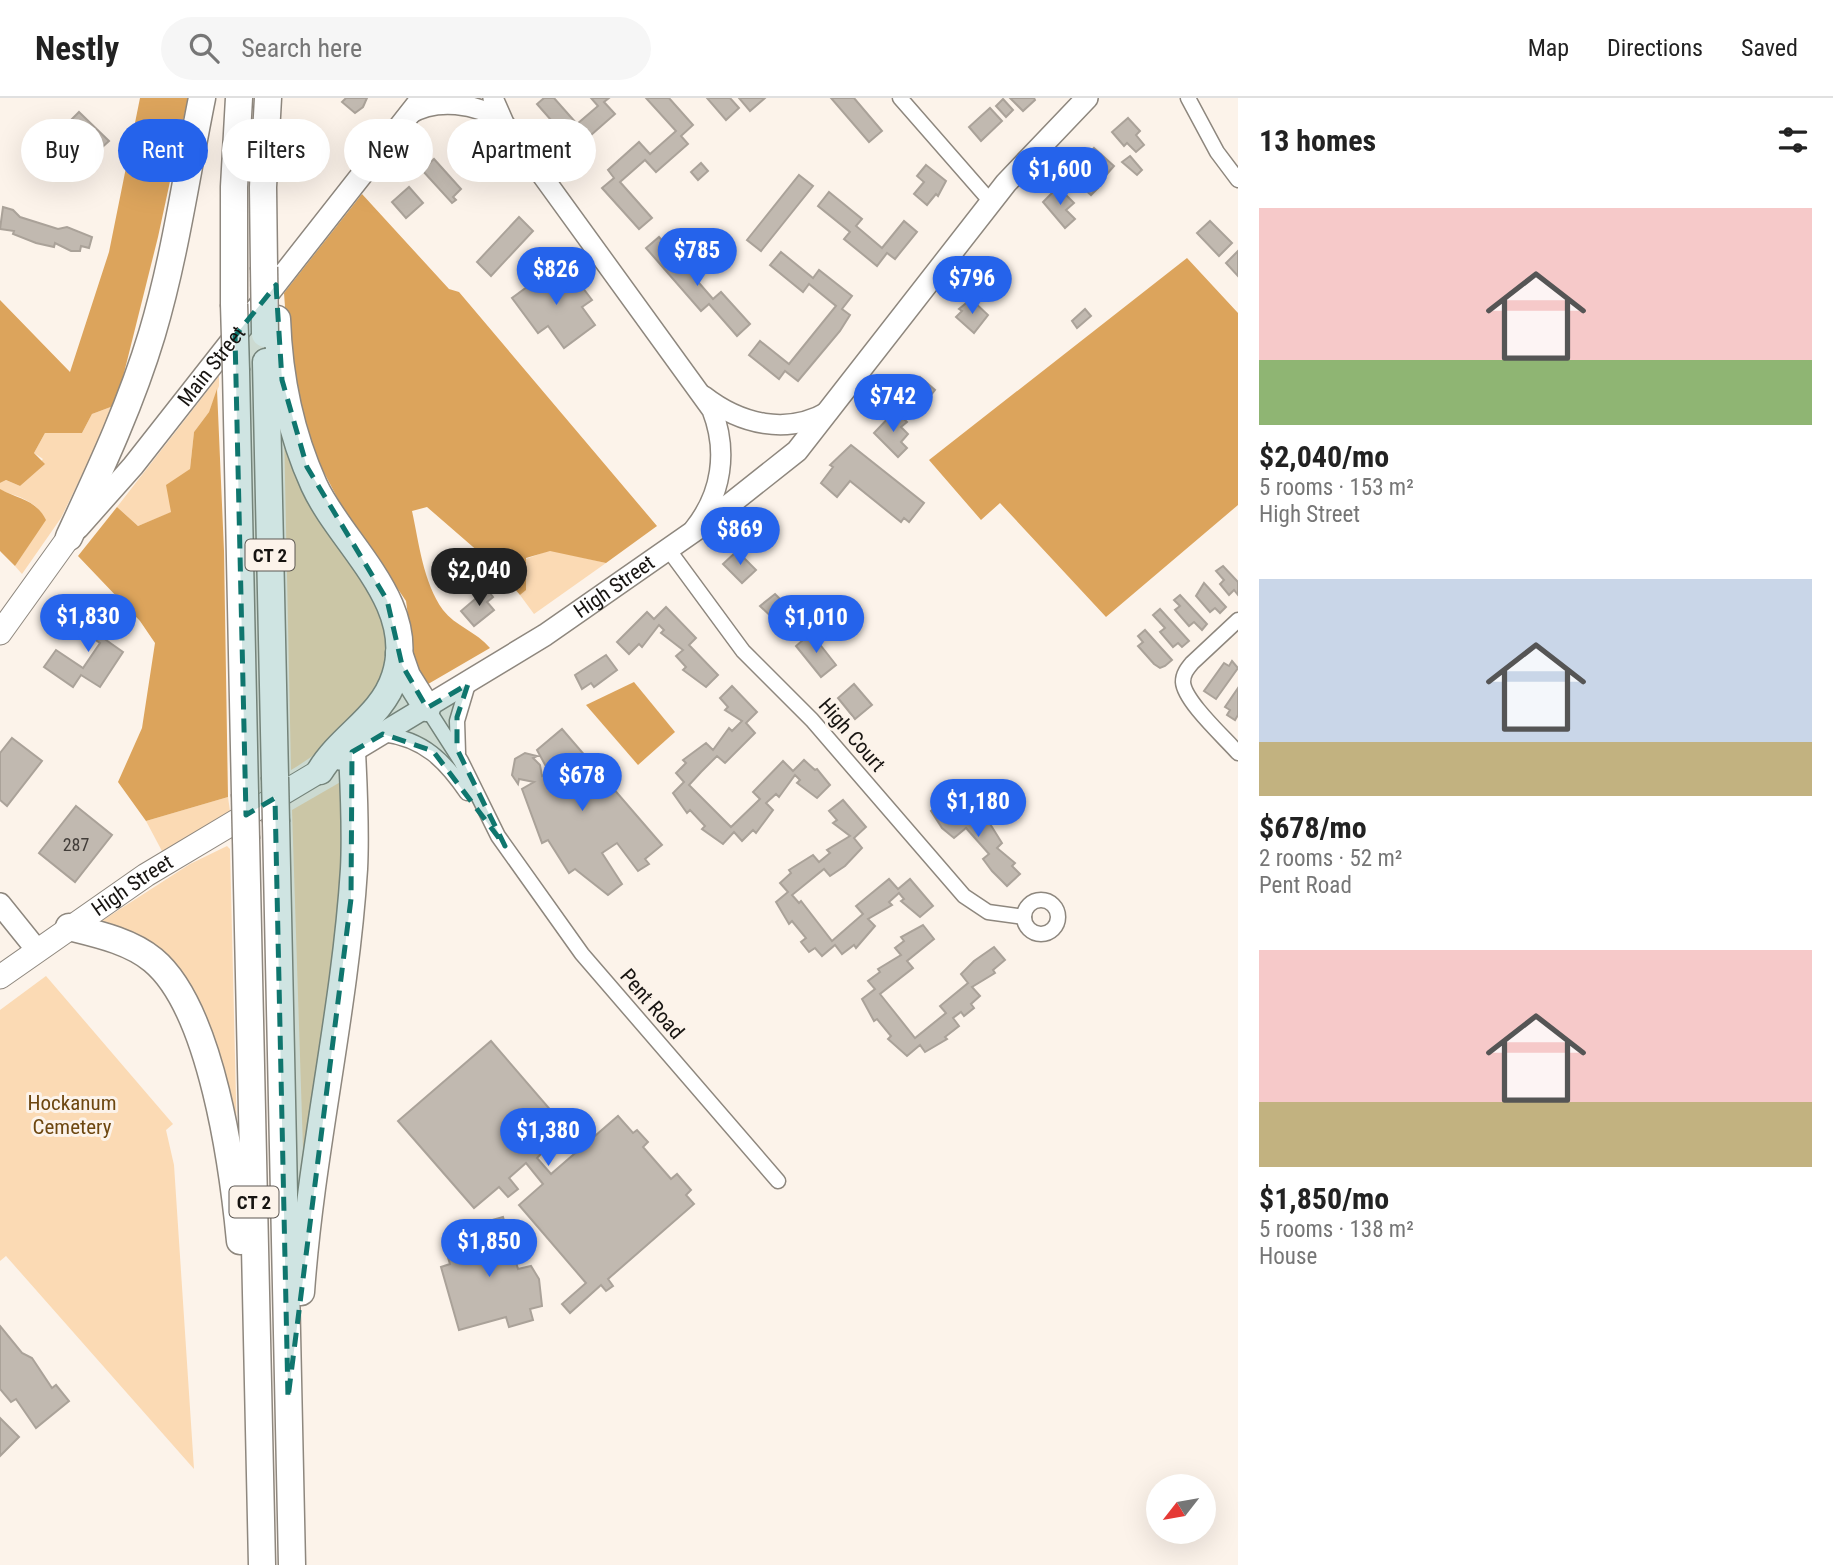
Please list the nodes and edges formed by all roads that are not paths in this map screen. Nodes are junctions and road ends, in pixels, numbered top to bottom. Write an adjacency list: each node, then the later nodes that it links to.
1 (202, 98): 19 (highway)
2 (239, 98): 38 (highway, CT 2, bridge)
3 (268, 98): 15 (highway, CT 2, bridge)
4 (422, 98): 9 (main road, Main Street)
5 (492, 98): 11 (street)
6 (900, 98): 14 (street)
7 (1087, 98): 14 (main road, High Street)
8 (1188, 98): 12 (street)
9 (407, 117): 10 (street); 19 (main road, Main Street)
10 (497, 119)
11 (502, 119)
12 (1238, 180)
13 (547, 182): 16 (street)
14 (991, 202): 17 (main road, High Street)
15 (271, 326): 23 (highway); 39 (highway, CT 2, bridge)
16 (704, 395): 17 (street); 18 (street)
17 (830, 411): 18 (main road, High Street)
18 (689, 535): 20 (main road, High Street)
19 (69, 537): 22 (main road, Main Street)
20 (668, 549): 24 (main road, High Street); 33 (street, High Court)
21 (1238, 620): 28 (street)
22 (0, 633)
23 (399, 653): 25 (highway); 30 (highway)
24 (468, 684): 25 (main road, High Street); 29 (street, Pent Road)
25 (427, 708): 26 (main road, High Street); 29 (street, Pent Road)
26 (383, 734): 27 (main road, High Street); 31 (street, Pent Road)
27 (352, 752): 30 (main road, High Street); 39 (highway)
28 (1238, 753)
29 (461, 761): 31 (street, Pent Road)
30 (320, 771): 34 (main road, High Street)
31 (505, 846): 37 (street, Pent Road)
32 (0, 904): 35 (main road)
33 (1024, 916)
34 (69, 927): 35 (main road, High Street); 38 (highway)
35 (37, 950): 36 (main road, High Street)
36 (0, 977)
37 (778, 1181)
38 (257, 1337): 40 (highway, CT 2)
39 (288, 1398): 41 (highway, CT 2)
40 (262, 1565)
41 (292, 1565)

